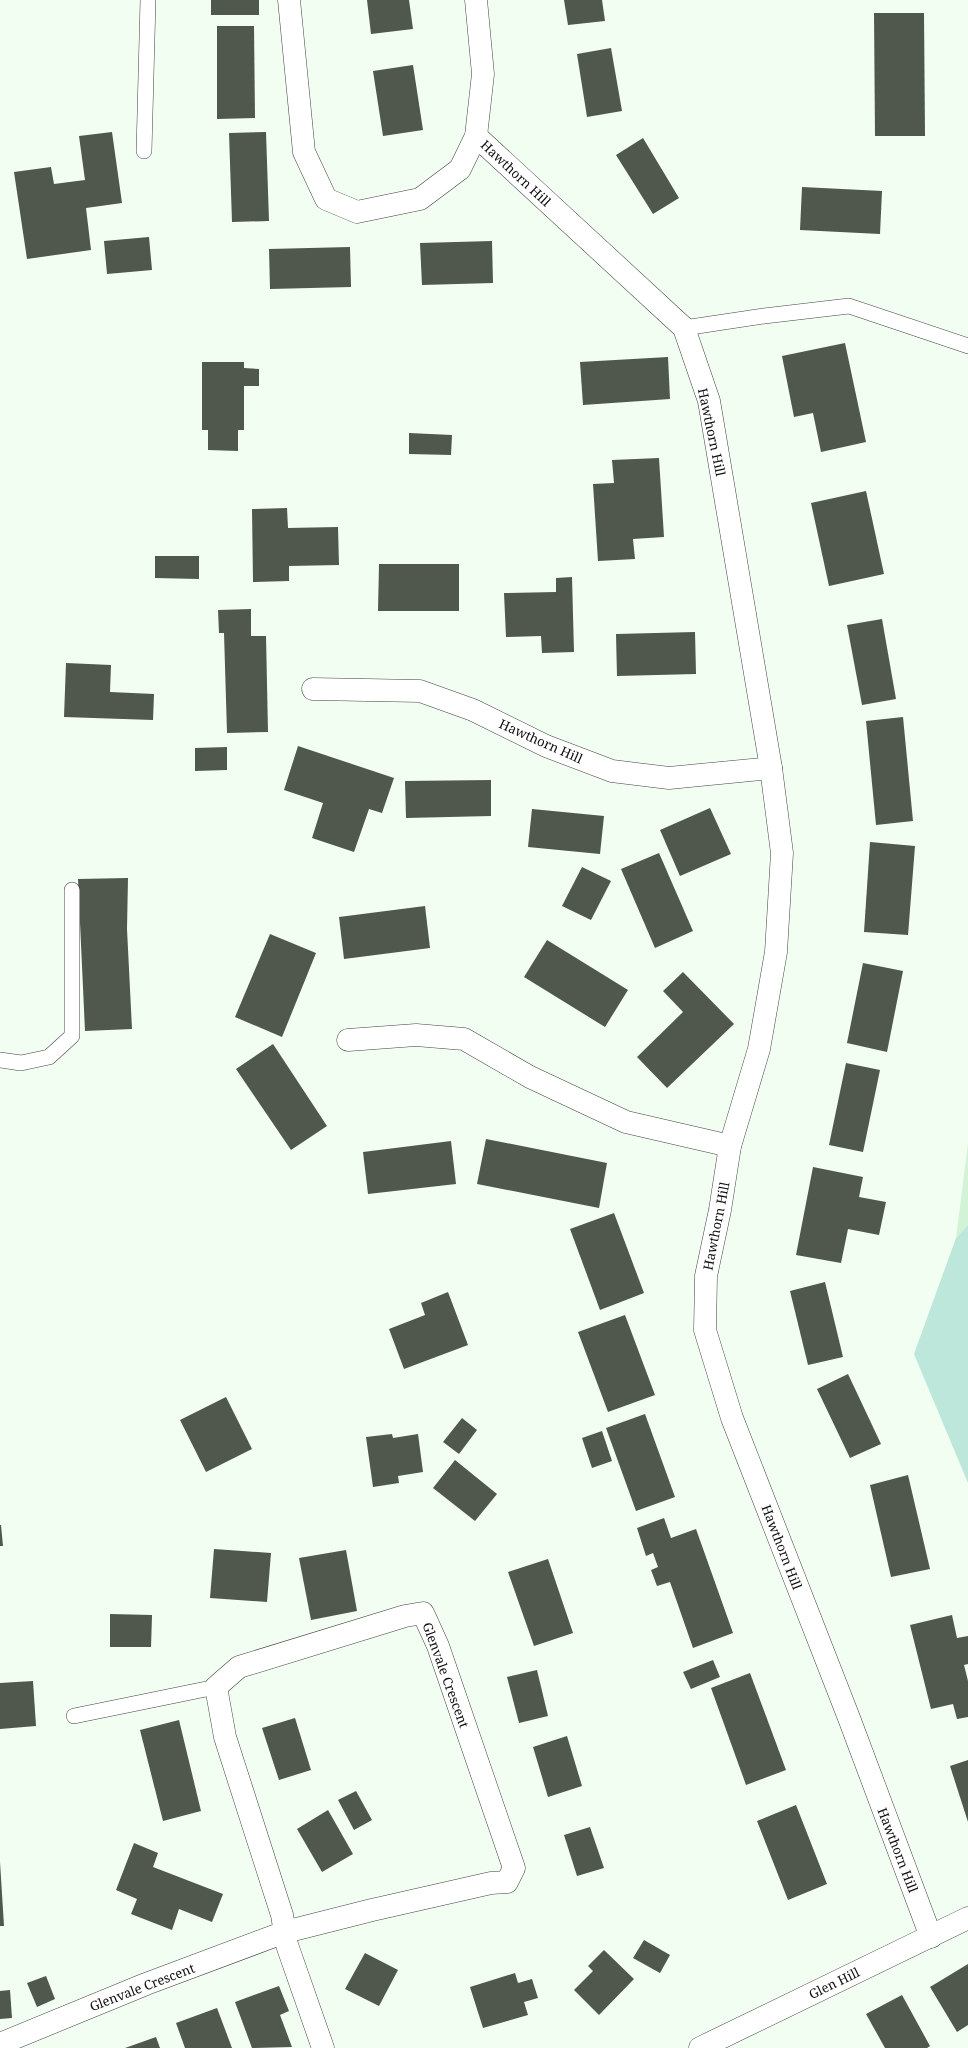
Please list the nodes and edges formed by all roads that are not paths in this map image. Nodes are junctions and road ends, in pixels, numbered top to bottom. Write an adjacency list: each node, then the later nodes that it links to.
1 (148, 0): 5 (lane)
2 (289, 0): 4 (street, Hawthorn Hill)
3 (476, 0): 4 (street, Hawthorn Hill)
4 (476, 136): 6 (street, Hawthorn Hill)
5 (144, 151)
6 (684, 328): 7 (lane); 9 (street, Hawthorn Hill)
7 (968, 346)
8 (313, 689): 9 (street, Hawthorn Hill)
9 (771, 768): 13 (street, Hawthorn Hill)
10 (72, 890): 12 (lane)
11 (348, 1040): 13 (street)
12 (0, 1060)
13 (730, 1146): 18 (street, Hawthorn Hill)
14 (216, 1687): 15 (lane); 17 (street); 17 (street, Glenvale Crescent)
15 (74, 1716)
16 (968, 1918): 18 (street, Glen Hill)
17 (285, 1932): 19 (street, Glenvale Crescent); 20 (street)
18 (931, 1937): 21 (street, Glen Hill)
19 (0, 2044)
20 (323, 2048)
21 (700, 2048)

